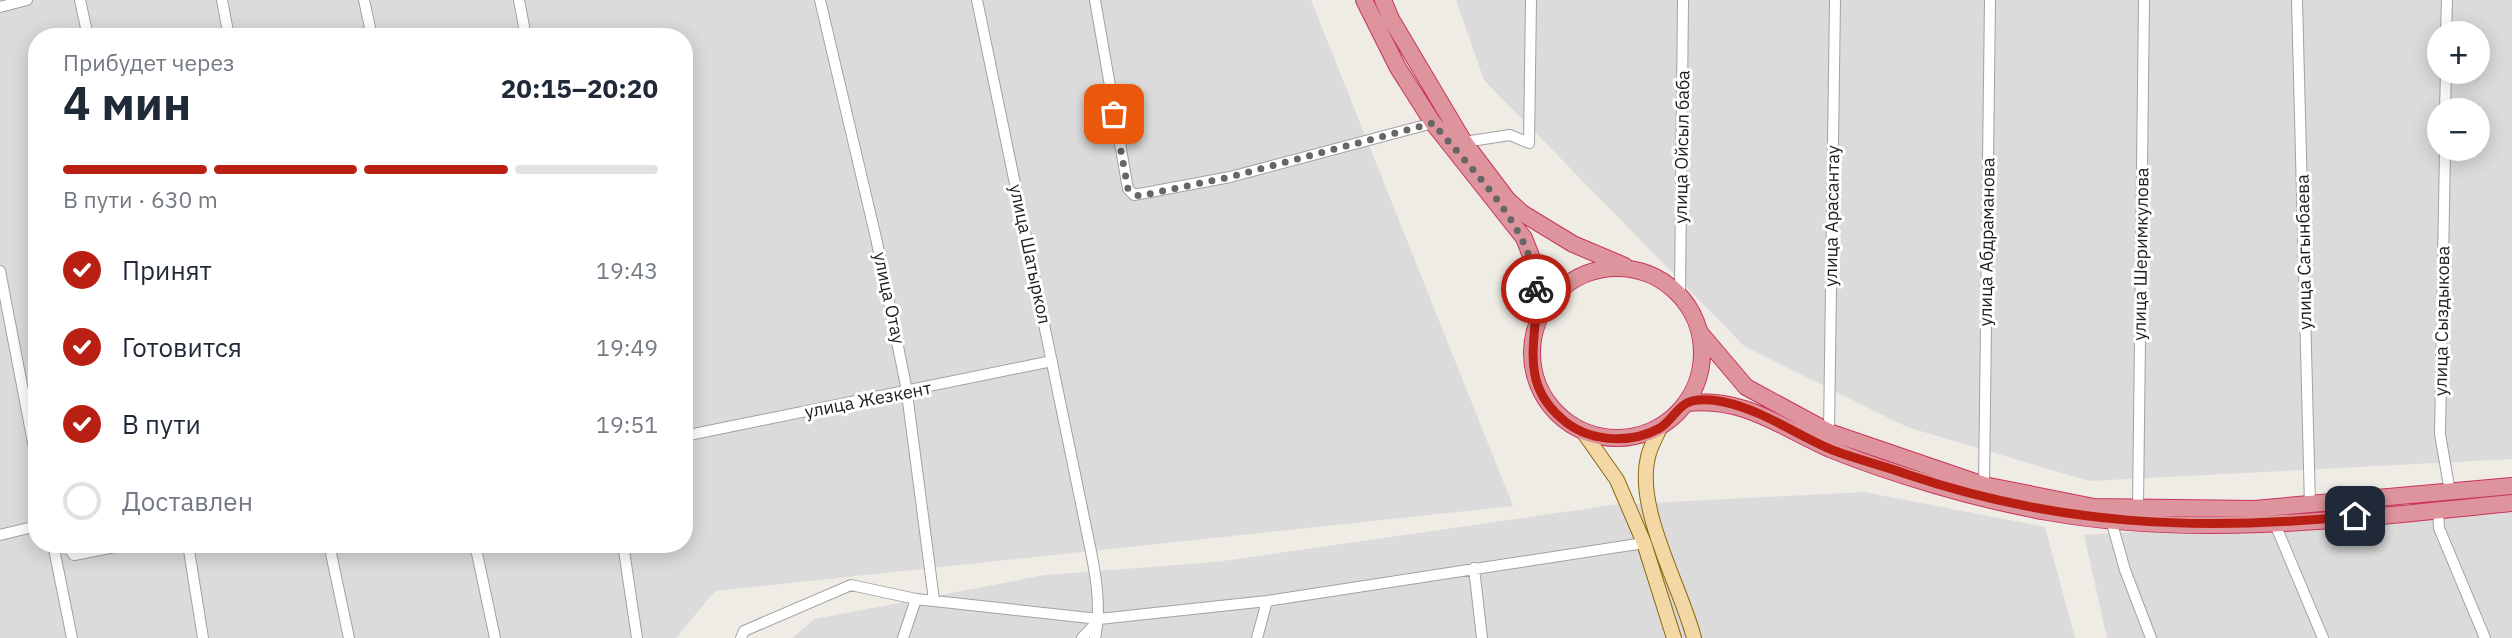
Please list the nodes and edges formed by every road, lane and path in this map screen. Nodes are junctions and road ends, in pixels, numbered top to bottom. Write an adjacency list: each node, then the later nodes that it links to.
1 (27, 0): 18 (street)
2 (80, 0): 20 (street)
3 (222, 0): 21 (street)
4 (364, 0): 22 (street)
5 (519, 0): 23 (street)
6 (820, 0): 33 (street, улица Отау)
7 (977, 0): 32 (street, улица Шатыркол)
8 (1095, 0): 24 (street)
9 (1364, 0): 24 (highway)
10 (1383, 0): 25 (highway)
11 (1531, 0): 25 (street)
12 (1683, 0): 29 (street, улица Ойсыл баба)
13 (1835, 0): 37 (street, улица Арасантау)
14 (1990, 0): 40 (street, улица Абдраманова)
15 (2144, 0): 45 (street, улица Шеримкулова)
16 (2297, 0): 44 (street, улица Сагынбаева)
17 (2447, 0): 19 (street)
18 (0, 7)
19 (2446, 21)
20 (86, 28)
21 (227, 28)
22 (370, 28)
23 (524, 28)
24 (1433, 123): 30 (highway)
25 (1464, 142): 27 (highway)
26 (2445, 161): 42 (street, улица Сыздыкова)
27 (1627, 267): 29 (highway); 30 (highway)
28 (0, 271): 35 (street)
29 (1680, 294): 31 (highway)
30 (1537, 321): 38 (highway)
31 (1701, 334): 34 (highway); 37 (highway)
32 (1052, 361): 33 (street, улица Жезкент); 61 (street, улица Шатыркол)
33 (908, 393): 39 (street, улица Жезкент); 59 (street, улица Отау)
34 (1687, 403): 36 (highway); 47 (highway)
35 (28, 416)
36 (1660, 428): 38 (highway); 74 (main road)
37 (1829, 432): 40 (highway)
38 (1584, 433): 51 (main road)
39 (693, 434)
40 (1984, 485): 45 (highway)
41 (2512, 486): 42 (highway)
42 (2450, 492): 44 (highway)
43 (2512, 503): 46 (highway)
44 (2311, 505): 45 (highway)
45 (2138, 507)
46 (2438, 510): 48 (highway); 77 (street)
47 (2111, 520): 48 (highway); 75 (street)
48 (2275, 524): 76 (street)
49 (28, 528): 50 (street)
50 (0, 535)
51 (1644, 543): 57 (street); 73 (main road)
52 (54, 553): 63 (street)
53 (189, 553): 64 (street)
54 (331, 553): 65 (street)
55 (477, 553): 66 (street)
56 (624, 553): 67 (street)
57 (1474, 568): 60 (street); 72 (street)
58 (916, 599): 59 (street); 62 (street); 68 (street)
59 (934, 600): 61 (street)
60 (1267, 601): 61 (street); 71 (street)
61 (1099, 620): 69 (street); 70 (street)
62 (741, 636)
63 (72, 638)
64 (203, 638)
65 (349, 638)
66 (495, 638)
67 (637, 638)
68 (903, 638)
69 (1082, 638)
70 (1095, 638)
71 (1257, 638)
72 (1482, 638)
73 (1674, 638)
74 (1694, 638)
75 (2151, 638)
76 (2323, 638)
77 (2486, 638)

